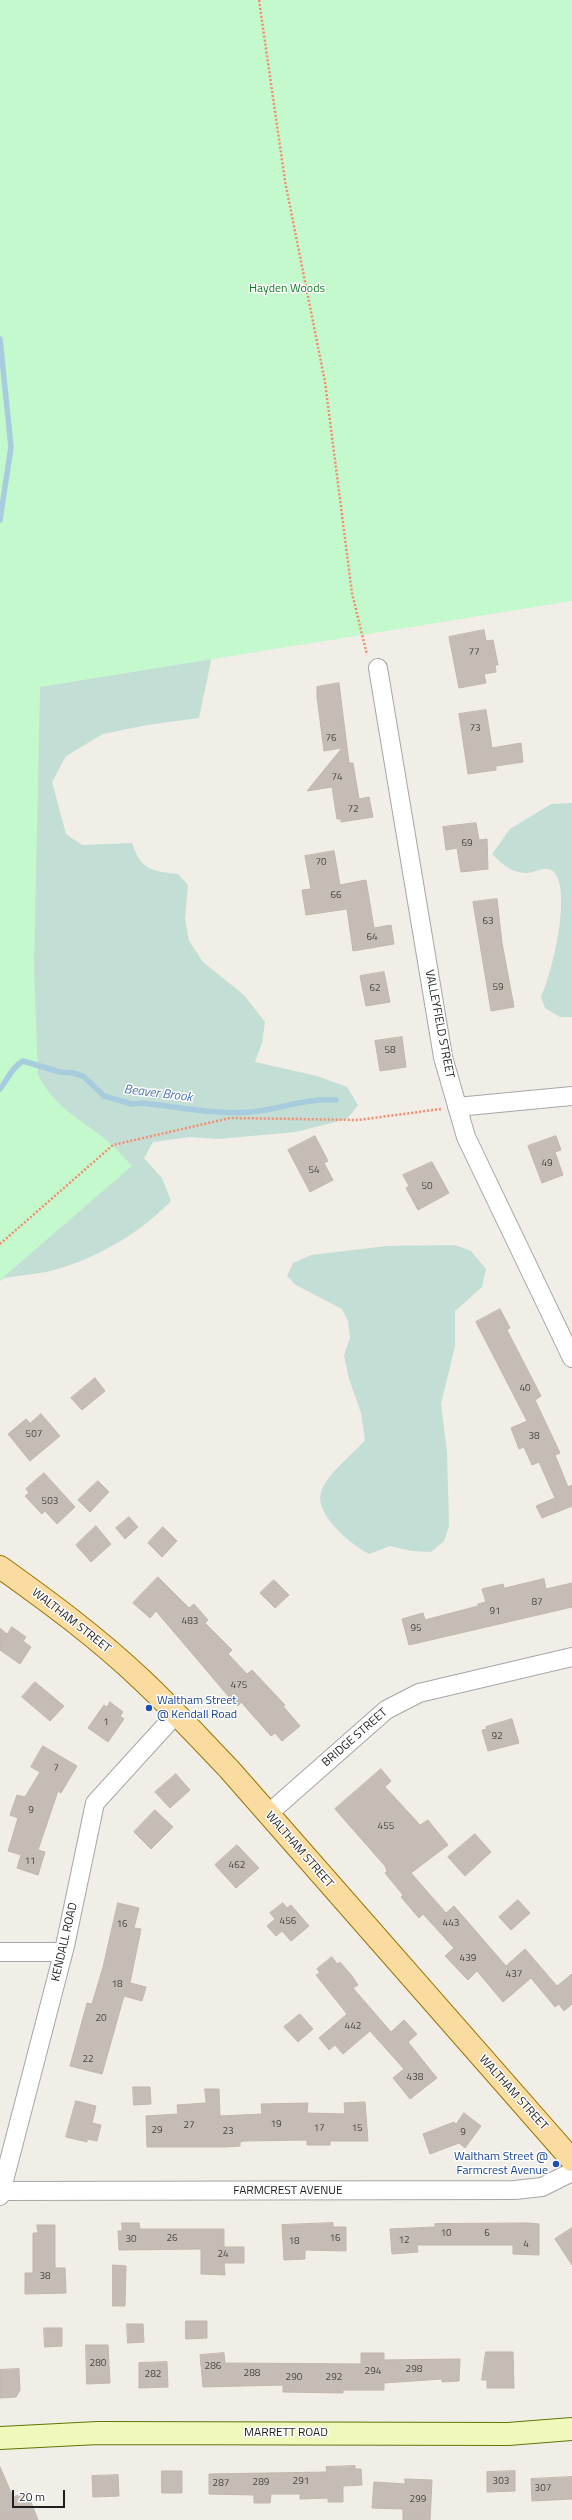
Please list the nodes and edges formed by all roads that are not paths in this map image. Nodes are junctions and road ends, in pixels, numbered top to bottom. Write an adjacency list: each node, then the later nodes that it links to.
1 (378, 668): 3 (street, VALLEYFIELD STREET)
2 (572, 1096): 3 (street)
3 (457, 1107): 4 (street, VALLEYFIELD STREET)
4 (572, 1358)
5 (0, 1567): 7 (main road, WALTHAM STREET)
6 (572, 1657): 8 (street, BRIDGE STREET)
7 (176, 1714): 8 (main road, WALTHAM STREET); 10 (street, KENDALL ROAD)
8 (268, 1814): 11 (main road, WALTHAM STREET)
9 (0, 1952): 10 (street)
10 (63, 1952): 13 (street, KENDALL ROAD)
11 (572, 2160)
12 (572, 2172): 13 (street, FARMCREST AVENUE)
13 (0, 2193)
14 (572, 2429): 15 (main road, MARRETT ROAD)
15 (0, 2438)

